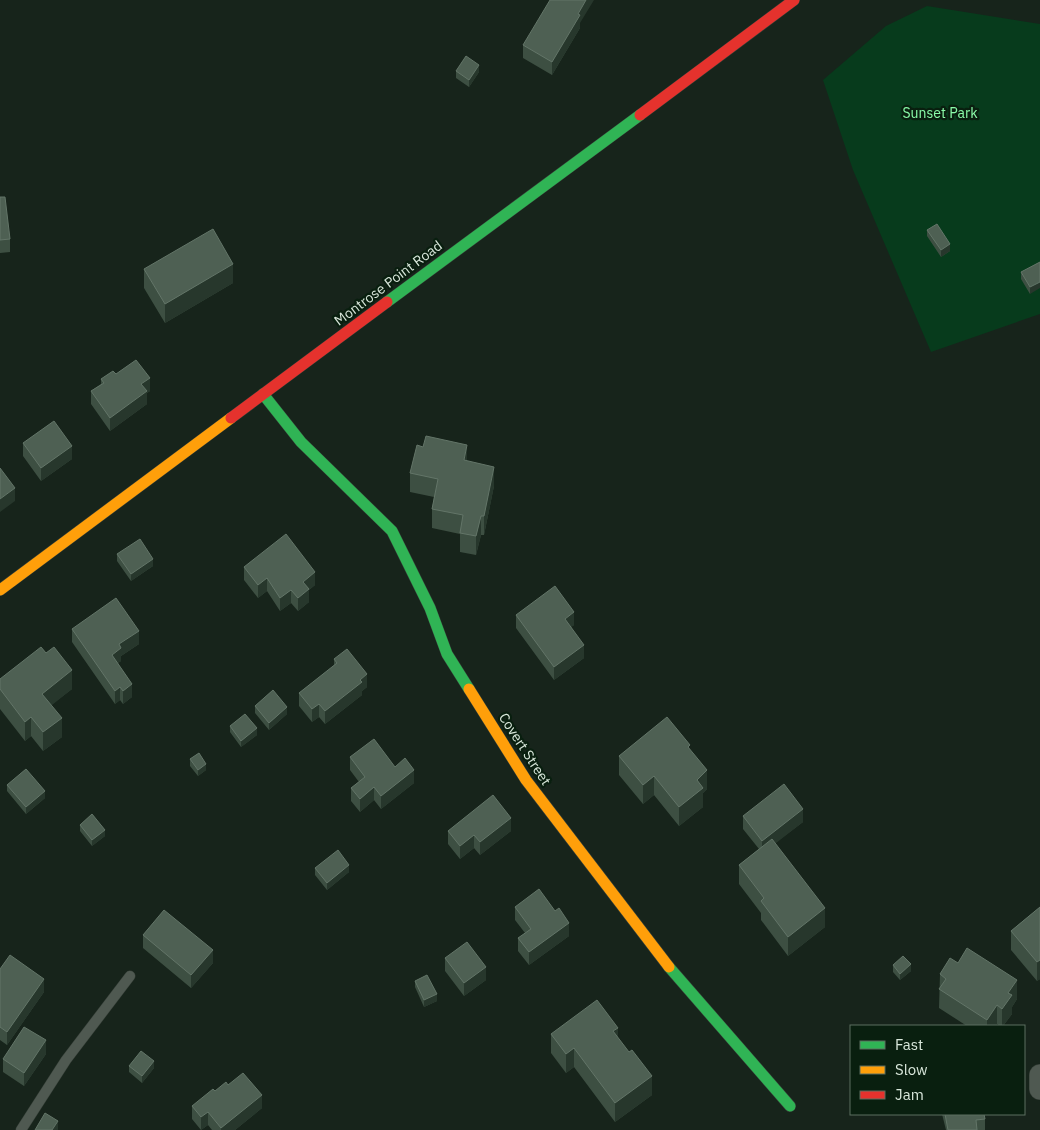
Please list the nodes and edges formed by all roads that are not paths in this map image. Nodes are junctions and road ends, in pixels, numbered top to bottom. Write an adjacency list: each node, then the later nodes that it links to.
1 (794, 0): 2 (street, Montrose Point Road)
2 (263, 394): 3 (street, Montrose Point Road); 7 (street, Covert Street)
3 (0, 590)
4 (130, 976): 8 (lane)
5 (1040, 1075): 6 (street)
6 (1040, 1089)
7 (790, 1106)
8 (21, 1130)

